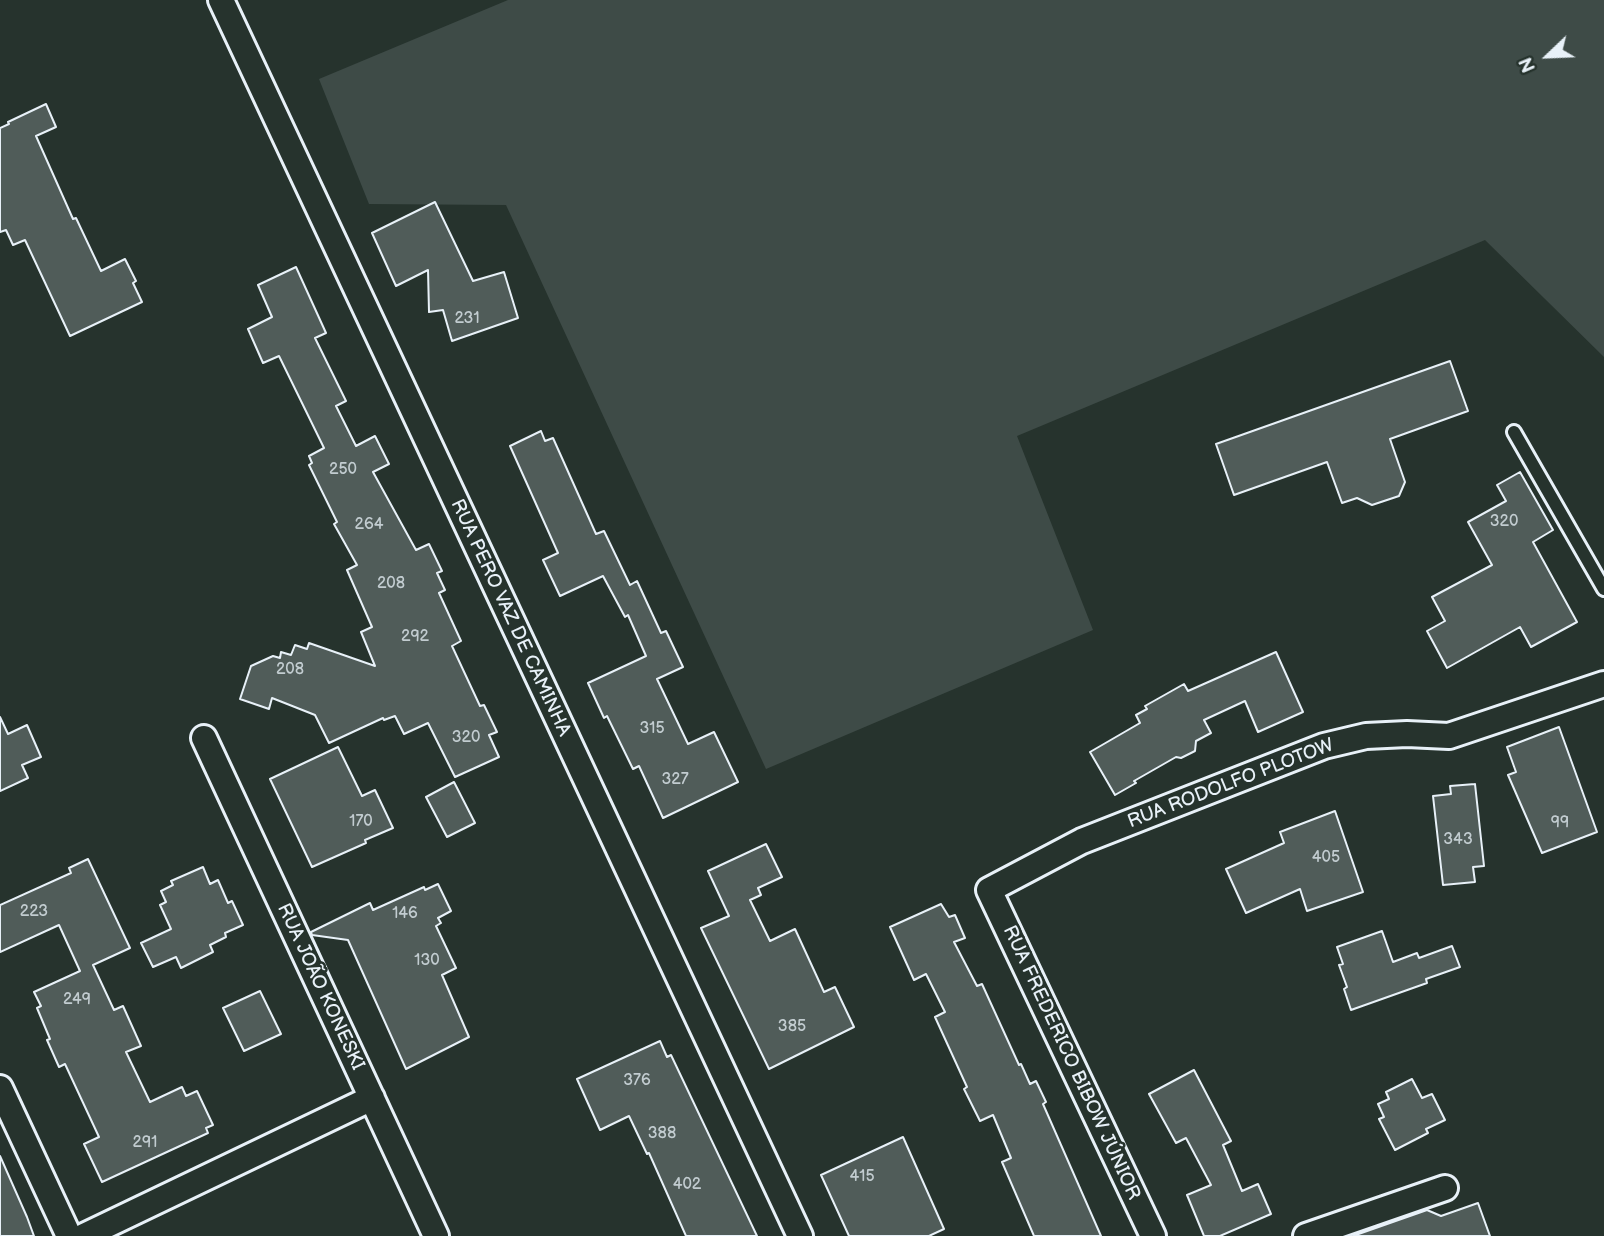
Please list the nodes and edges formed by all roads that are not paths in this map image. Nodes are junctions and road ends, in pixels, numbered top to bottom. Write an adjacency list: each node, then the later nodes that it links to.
1 (221, 0): 13 (street, RUA PERO VAZ DE CAMINHA)
2 (1514, 432): 3 (lane)
3 (1604, 589)
4 (1603, 688): 6 (street, RUA RODOLFO PLOTOW)
5 (204, 738): 8 (street, RUA JOÃO KONESKI)
6 (989, 890): 14 (street, RUA FREDERICO BIBOW JÚNIOR)
7 (0, 1088): 10 (street)
8 (372, 1098): 11 (street); 12 (street, RUA JOÃO KONESKI)
9 (1446, 1188): 15 (street)
10 (69, 1236)
11 (84, 1236)
12 (436, 1236)
13 (800, 1236)
14 (1153, 1236)
15 (1306, 1236)

